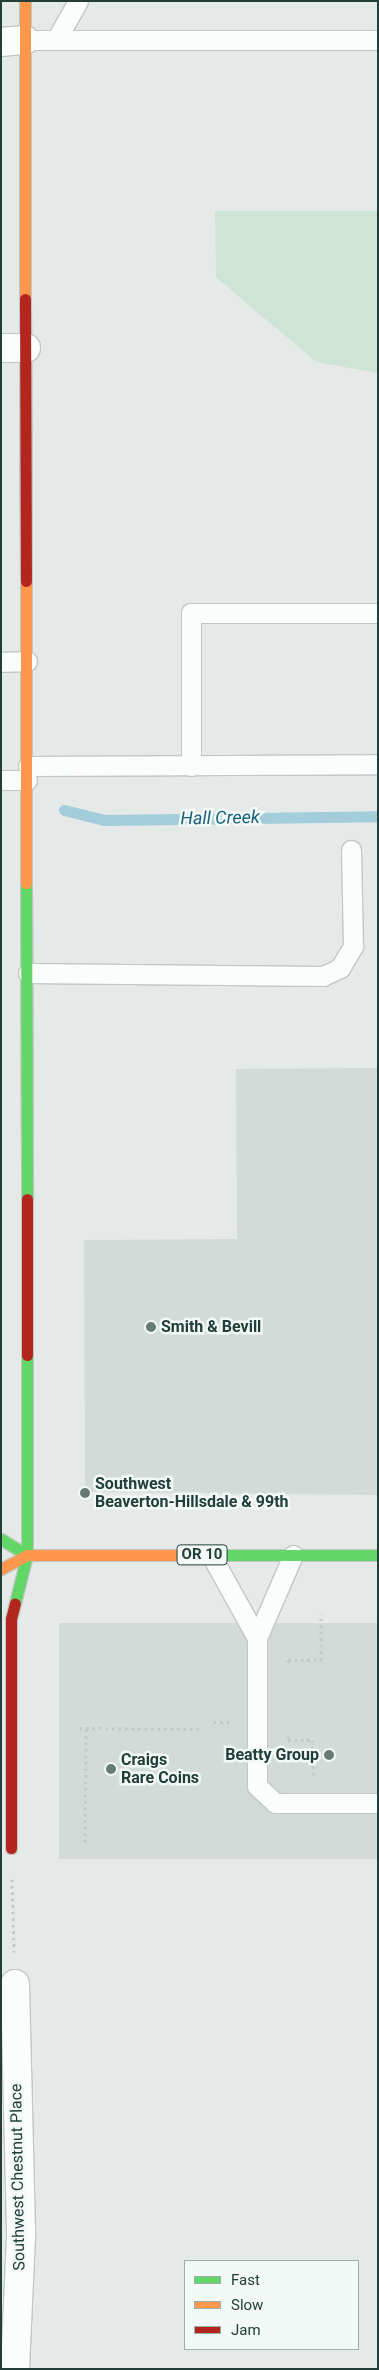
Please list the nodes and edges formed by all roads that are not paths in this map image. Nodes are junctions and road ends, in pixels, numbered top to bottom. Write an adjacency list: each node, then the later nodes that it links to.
1 (25, 1): 5 (street)
2 (78, 1): 3 (lane)
3 (56, 40): 4 (lane); 5 (lane)
4 (378, 40)
5 (13, 41): 6 (street)
6 (14, 348): 8 (street)
7 (378, 612): 11 (lane)
8 (27, 661): 9 (lane); 12 (street)
9 (1, 662)
10 (378, 764): 11 (lane)
11 (191, 766): 12 (lane)
12 (27, 773): 13 (lane); 15 (street)
13 (1, 780)
14 (351, 850): 15 (lane)
15 (28, 973): 17 (street)
16 (1, 1539): 17 (street)
17 (27, 1555): 18 (street, OR 10); 21 (street, OR 10); 23 (street)
18 (211, 1555): 19 (street, OR 10); 22 (lane)
19 (293, 1555): 20 (street, OR 10); 22 (lane)
20 (378, 1555)
21 (1, 1569)
22 (257, 1638): 24 (lane)
23 (6, 1768): 25 (street)
24 (378, 1803)
25 (12, 1848)
26 (15, 1984): 27 (street, Southwest Chestnut Place)
27 (15, 2369)

